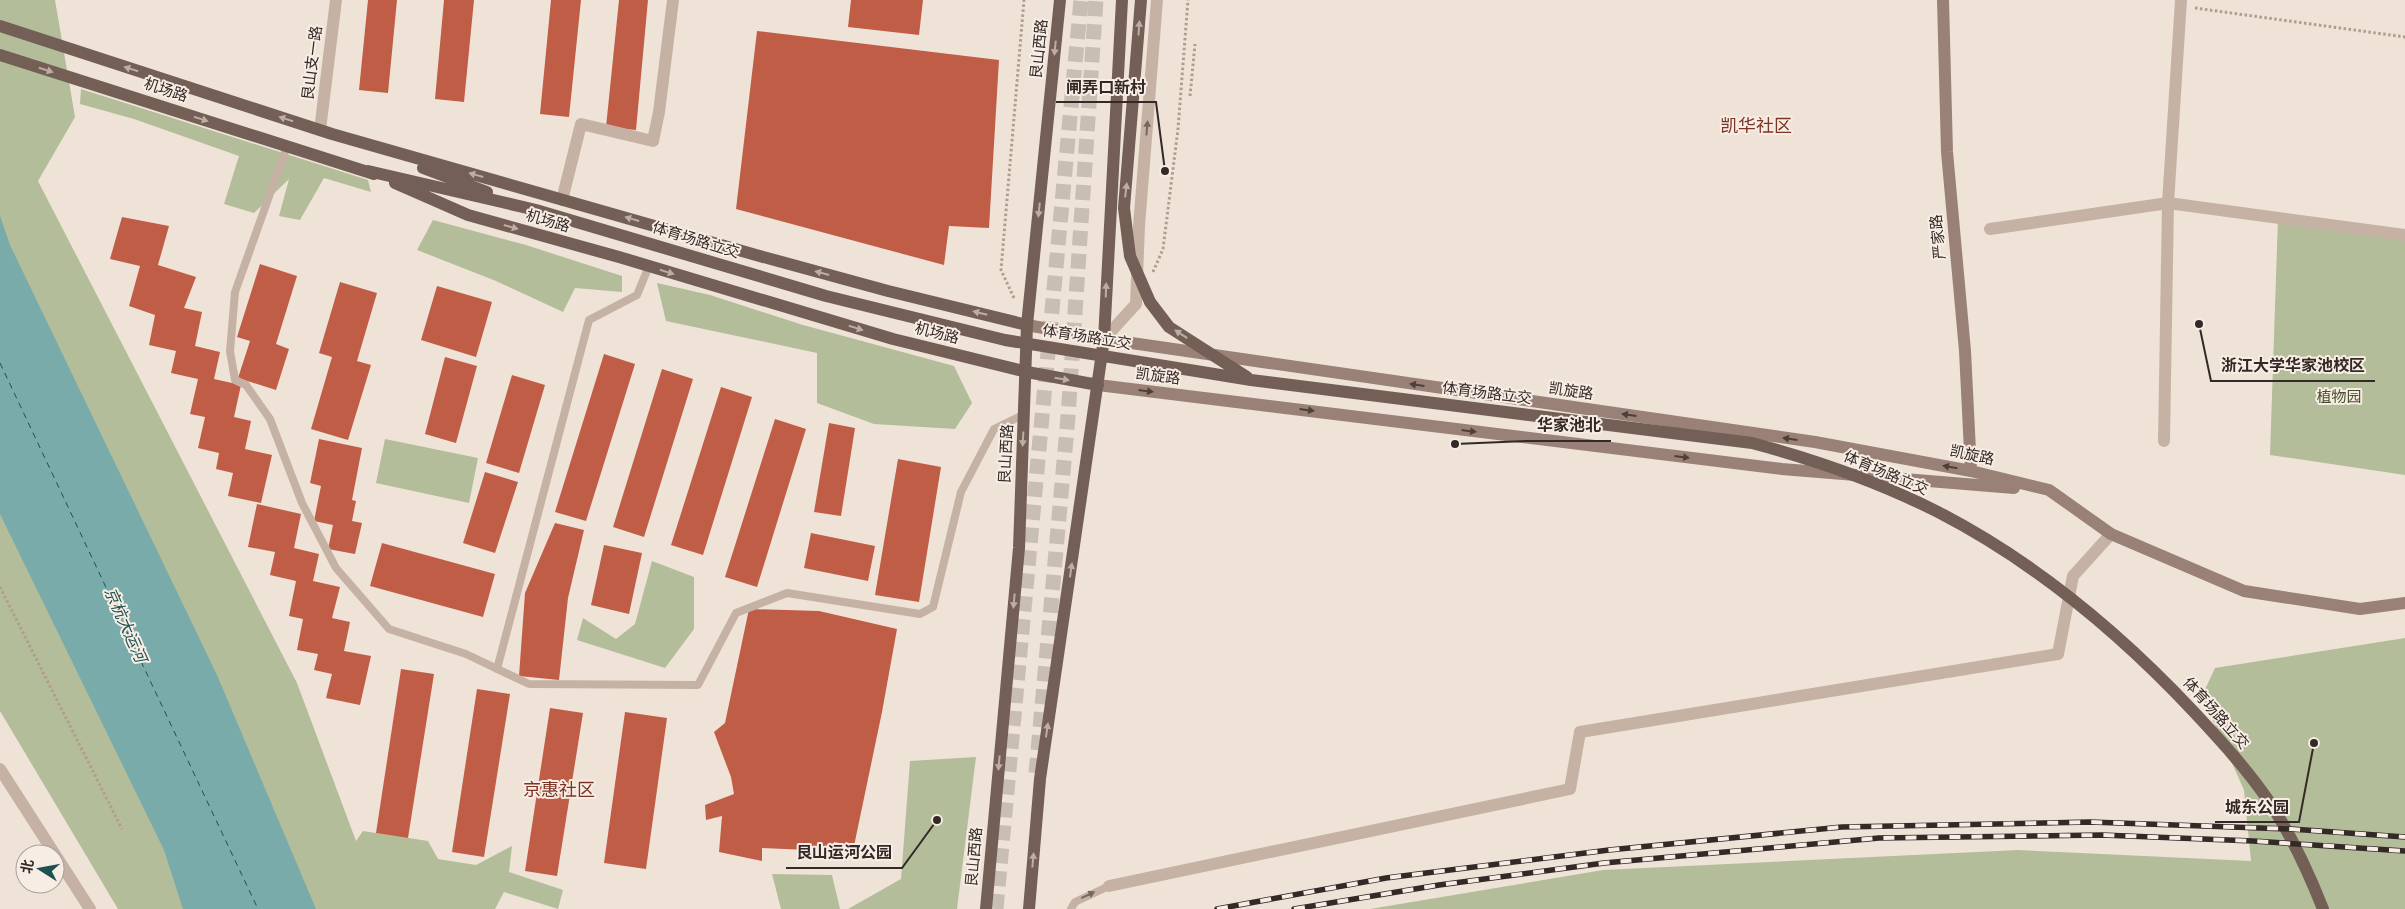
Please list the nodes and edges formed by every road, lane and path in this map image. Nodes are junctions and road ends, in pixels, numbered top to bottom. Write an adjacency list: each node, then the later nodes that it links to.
1 (336, 0): 16 (street, 艮山支一路)
2 (673, 0): 19 (street)
3 (1024, 0): 26 (path)
4 (1060, 0): 27 (main road, 艮山西路, one-way to 27)
5 (1122, 0): 28 (main road, one-way to 5)
6 (1141, 0): 30 (main road, one-way to 6)
7 (1157, 0): 28 (street, one-way to 7)
8 (1188, 0): 25 (path)
9 (1943, 0): 34 (main road, 严家路)
10 (2181, 3): 12 (path); 20 (street)
11 (2, 27): 16 (main road, 机场路, one-way to 11)
12 (2405, 37)
13 (1195, 44): 15 (path)
14 (0, 55): 17 (main road, 机场路, one-way to 17)
15 (1190, 96)
16 (326, 132): 19 (main road, 机场路, one-way to 16); 21 (main road, 体育场路立交)
17 (287, 146): 18 (main road, 机场路); 39 (lane)
18 (368, 171): 21 (main road, 体育场路立交); 24 (main road, 机场路, one-way to 24)
19 (562, 200): 27 (main road, 机场路, one-way to 19)
20 (2168, 203): 22 (street); 23 (street); 33 (street)
21 (536, 210): 30 (main road, 体育场路立交)
22 (1990, 229)
23 (2405, 235)
24 (649, 266): 29 (main road, 机场路, one-way to 29); 39 (lane)
25 (1153, 273)
26 (1016, 301)
27 (1027, 325): 28 (main road, 凯旋路); 29 (main road, 艮山西路)
28 (1104, 339): 31 (main road); 34 (main road, 凯旋路, one-way to 28)
29 (1027, 372): 31 (main road, 机场路, one-way to 31); 32 (main road, 艮山西路)
30 (1251, 380): 47 (main road, 体育场路立交)
31 (1098, 385): 35 (main road, 凯旋路, one-way to 35); 45 (main road, one-way to 31)
32 (1024, 414): 39 (lane); 44 (main road, 艮山西路, one-way to 44)
33 (2164, 441)
34 (1972, 470): 35 (main road, 凯旋路)
35 (2048, 490): 36 (main road, 凯旋路)
36 (2111, 534): 38 (main road, 凯旋路); 42 (street)
37 (0, 587): 41 (path)
38 (2405, 603)
39 (497, 669)
40 (0, 769): 43 (street)
41 (122, 829)
42 (1109, 886): 46 (lane, one-way to 42)
43 (90, 909)
44 (986, 909)
45 (1029, 909)
46 (1071, 909)
47 (2323, 909)

